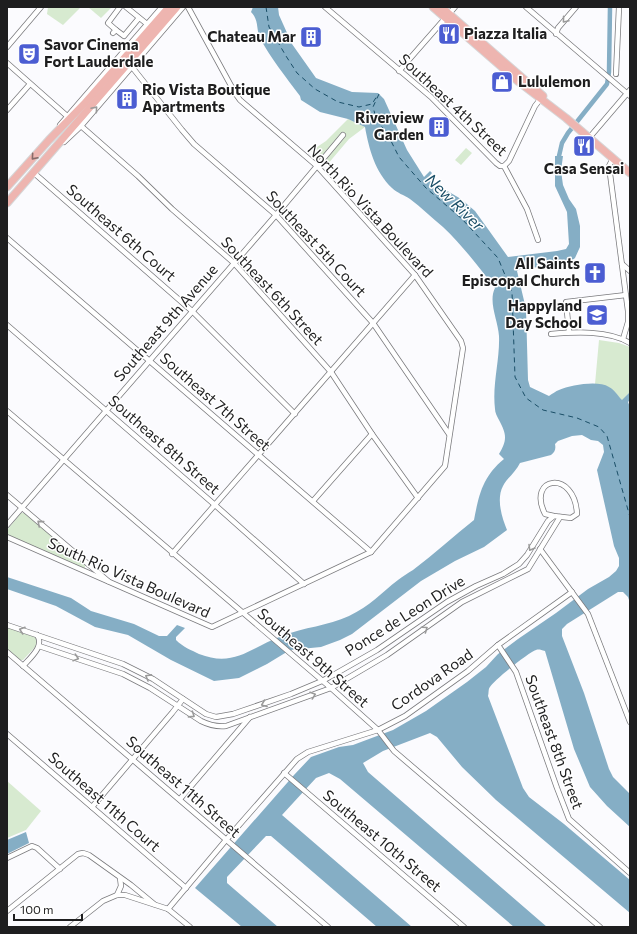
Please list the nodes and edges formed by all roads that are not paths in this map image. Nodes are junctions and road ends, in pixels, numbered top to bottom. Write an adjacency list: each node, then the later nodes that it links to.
1 (41, 7): 21 (street)
2 (120, 7): 18 (street)
3 (126, 7): 18 (street)
4 (162, 7): 19 (street)
5 (169, 7): 34 (main road)
6 (177, 7): 35 (main road)
7 (183, 7): 23 (street)
8 (188, 7): 37 (street, North Rio Vista Boulevard)
9 (325, 7): 16 (street, Southeast 4th Street)
10 (433, 7): 17 (main road)
11 (441, 7): 17 (main road)
12 (455, 7): 17 (street)
13 (526, 7): 20 (street)
14 (576, 7): 20 (street, one-way to 20)
15 (619, 7): 25 (street)
16 (331, 9): 24 (street, Southeast 4th Street)
17 (447, 16): 24 (street); 28 (main road)
18 (139, 18): 19 (street)
19 (147, 24): 30 (street)
20 (556, 34): 27 (street)
21 (7, 47)
22 (7, 63): 26 (street)
23 (132, 67): 31 (street, one-way to 23); 43 (street, Southeast 5th Court)
24 (399, 71): 38 (street, Southeast 4th Street)
25 (616, 74)
26 (30, 84): 29 (street); 30 (street)
27 (629, 94): 33 (street)
28 (541, 97): 33 (main road); 38 (street)
29 (7, 110)
30 (67, 116): 34 (street)
31 (81, 126): 35 (street); 46 (street, Southeast 6th Street)
32 (343, 135): 37 (street, Southeast 9th Avenue)
33 (589, 138): 36 (main road)
34 (49, 140): 41 (main road, one-way to 41)
35 (48, 157): 39 (main road)
36 (613, 158): 40 (main road); 47 (street)
37 (316, 166): 43 (street, Southeast 9th Avenue); 49 (street, North Rio Vista Boulevard)
38 (504, 166): 45 (street, Southeast 4th Street)
39 (34, 173): 42 (main road); 51 (street, Southeast 6th Court)
40 (630, 173)
41 (7, 187)
42 (7, 204)
43 (276, 215): 46 (street, Southeast 9th Avenue); 52 (street, Southeast 5th Court)
44 (7, 238): 58 (street, Southeast 7th Street)
45 (538, 240)
46 (234, 263): 51 (street, Southeast 9th Avenue); 59 (street, Southeast 6th Street)
47 (622, 264): 48 (street); 50 (street)
48 (630, 271)
49 (416, 275): 52 (street); 64 (street, North Rio Vista Boulevard)
50 (626, 295): 54 (street); 56 (street)
51 (192, 311): 58 (street, Southeast 9th Avenue); 62 (street, Southeast 6th Court)
52 (373, 323): 59 (street); 64 (street, Southeast 5th Court)
53 (7, 325): 61 (street, Southeast 8th Street)
54 (569, 332): 55 (street); 56 (street)
55 (551, 334)
56 (624, 339): 57 (street)
57 (630, 343)
58 (149, 361): 61 (street, Southeast 9th Avenue); 65 (street, Southeast 7th Street)
59 (331, 372): 62 (street); 63 (street, Southeast 6th Street)
60 (7, 411): 66 (street, Southeast 9th Street)
61 (106, 411): 66 (street, Southeast 9th Avenue); 70 (street, Southeast 8th Street)
62 (295, 414): 65 (street)
63 (372, 434): 68 (street, Southeast 6th Street); 69 (street)
64 (449, 434): 68 (street, North Rio Vista Boulevard)
65 (259, 456): 69 (street, Southeast 7th Street); 70 (street)
66 (63, 460): 71 (street, Southeast 9th Avenue); 78 (street, Southeast 9th Street)
67 (7, 495): 71 (street)
68 (418, 498): 77 (street, North Rio Vista Boulevard)
69 (313, 501): 77 (street, Southeast 7th Street)
70 (215, 505): 78 (street); 81 (street, Southeast 8th Street)
71 (22, 508): 74 (street, Southeast 9th Avenue); 79 (street, one-way to 71)
72 (554, 516): 73 (street); 73 (street); 93 (street, Ponce de Leon Drive, one-way to 93)
73 (560, 517): 76 (street, Ponce de Leon Drive)
74 (7, 525)
75 (7, 537): 80 (street, South Rio Vista Boulevard)
76 (540, 549): 83 (street); 94 (street, Ponce de Leon Drive, one-way to 76)
77 (371, 552): 81 (street, North Rio Vista Boulevard)
78 (172, 554): 84 (street, Southeast 9th Street)
79 (88, 564): 80 (street); 82 (street)
80 (82, 571): 82 (street, South Rio Vista Boulevard)
81 (304, 584): 84 (street, North Rio Vista Boulevard)
82 (112, 585): 84 (street, South Rio Vista Boulevard)
83 (573, 594): 88 (street, Cordova Road); 99 (street)
84 (242, 613): 93 (street, Southeast 9th Street)
85 (7, 625): 86 (street, Ponce de Leon Drive, one-way to 85)
86 (37, 635): 87 (street, Ponce de Leon Drive); 89 (street)
87 (48, 639): 90 (street); 95 (street, Ponce de Leon Drive, one-way to 87)
88 (498, 645): 100 (street, Cordova Road); 109 (street, Southeast 8th Street)
89 (39, 646): 90 (street, Ponce de Leon Drive); 92 (street)
90 (46, 648): 96 (street, Ponce de Leon Drive, one-way to 96)
91 (7, 652): 92 (street, Southeast 11th Street)
92 (23, 666): 102 (street, Southeast 11th Street)
93 (322, 681): 94 (street, Southeast 9th Street); 97 (street, Ponce de Leon Drive, one-way to 97)
94 (331, 688): 98 (street, Ponce de Leon Drive, one-way to 94); 100 (street, Southeast 9th Street)
95 (183, 699): 96 (street); 97 (street, Ponce de Leon Drive)
96 (177, 706): 98 (street, Ponce de Leon Drive, one-way to 98); 102 (street)
97 (251, 709): 98 (street)
98 (251, 716): 104 (street)
99 (630, 722)
100 (378, 730): 103 (street, Cordova Road); 120 (street, Southeast 9th Street)
101 (7, 734): 105 (street, Southeast 11th Court)
102 (133, 760): 104 (street, Southeast 11th Street); 105 (street)
103 (284, 773): 106 (street, Cordova Road); 119 (street, Southeast 10th Street)
104 (180, 799): 106 (street, Southeast 11th Street)
105 (92, 807): 111 (street, Southeast 11th Court)
106 (226, 840): 111 (street, Cordova Road); 118 (street, Southeast 11th Street)
107 (7, 858): 108 (street)
108 (60, 868): 110 (street); 115 (street)
109 (630, 872)
110 (120, 878): 112 (street); 113 (street)
111 (186, 888): 114 (street, Cordova Road)
112 (117, 895): 113 (street); 116 (street)
113 (154, 904): 114 (street)
114 (168, 909): 117 (street)
115 (7, 912)
116 (70, 927)
117 (190, 927)
118 (328, 927)
119 (464, 927)
120 (600, 927)

